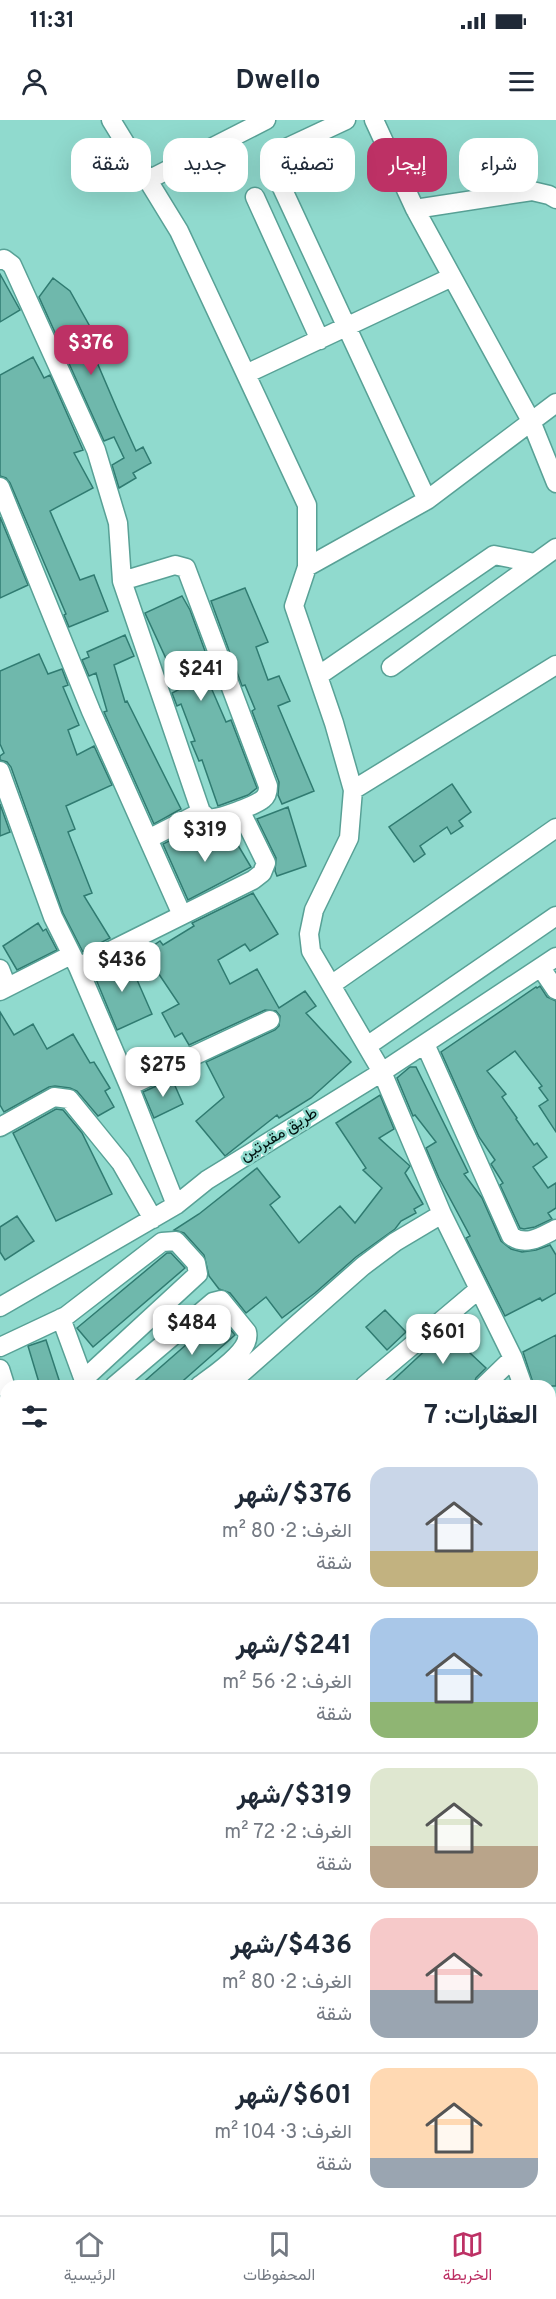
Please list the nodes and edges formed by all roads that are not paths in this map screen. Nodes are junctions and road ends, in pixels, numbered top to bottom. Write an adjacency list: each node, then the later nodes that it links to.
1 (111, 120): 5 (street)
2 (266, 120): 6 (street)
3 (346, 120): 13 (street)
4 (374, 120): 10 (street)
5 (122, 138)
6 (151, 178)
7 (151, 185): 15 (street)
8 (255, 197): 14 (street)
9 (556, 199): 10 (street)
10 (415, 209): 12 (street)
11 (0, 260): 24 (street)
12 (452, 277): 13 (street); 17 (street)
13 (348, 327): 14 (street); 20 (street)
14 (320, 340): 15 (street)
15 (246, 374): 23 (street)
16 (556, 403): 17 (street)
17 (531, 422): 18 (street); 20 (street)
18 (556, 483)
19 (0, 487): 33 (street)
20 (427, 500): 23 (street)
21 (556, 548): 22 (street)
22 (535, 562): 26 (street); 27 (street)
23 (307, 567): 27 (street)
24 (122, 581): 30 (street); 31 (street)
25 (556, 665): 29 (street)
26 (391, 667)
27 (318, 676): 29 (street)
28 (0, 771): 37 (street)
29 (352, 790): 40 (street)
30 (240, 810): 31 (street); 34 (street)
31 (201, 812): 33 (street)
32 (554, 834): 40 (street)
33 (148, 839): 34 (street)
34 (182, 915): 37 (street)
35 (556, 916): 45 (street)
36 (556, 957): 38 (street, طريق مقبرتين)
37 (75, 961): 41 (street); 47 (street)
38 (541, 968): 42 (street); 44 (street, طريق مقبرتين)
39 (0, 969): 41 (street)
40 (331, 985): 45 (street)
41 (4, 989)
42 (556, 990)
43 (270, 1020): 47 (street)
44 (425, 1044): 46 (street, طريق مقبرتين); 52 (street)
45 (367, 1046): 46 (street)
46 (382, 1072): 49 (street, طريق مقبرتين); 50 (street)
47 (129, 1086): 49 (street)
48 (0, 1127): 51 (street)
49 (176, 1205): 51 (street, طريق مقبرتين)
50 (442, 1214): 53 (street); 62 (street)
51 (153, 1218): 54 (street, طريق مقبرتين)
52 (556, 1229)
53 (479, 1289): 57 (street); 63 (street)
54 (0, 1307)
55 (61, 1318): 56 (street); 58 (street); 59 (street)
56 (0, 1347)
57 (513, 1358): 64 (street); 65 (street)
58 (84, 1380)
59 (88, 1380)
60 (121, 1380): 61 (street)
61 (206, 1380)
62 (234, 1380)
63 (371, 1380)
64 (490, 1380)
65 (521, 1380)

